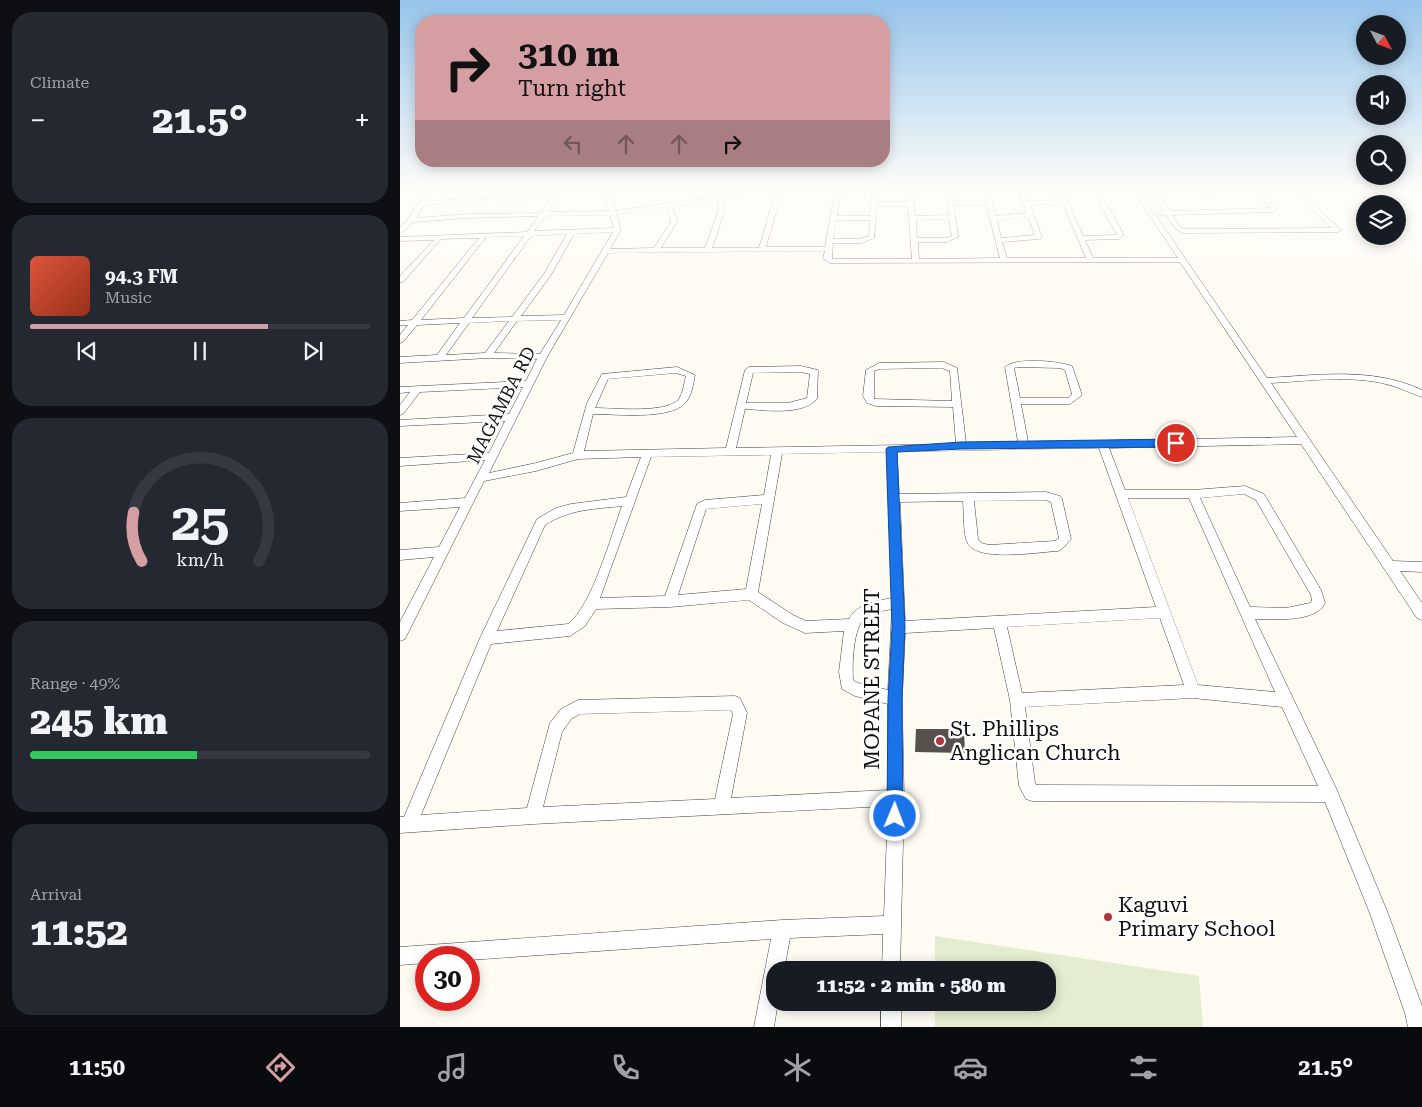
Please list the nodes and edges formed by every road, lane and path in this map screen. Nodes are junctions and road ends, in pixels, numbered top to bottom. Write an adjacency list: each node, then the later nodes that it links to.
1 (1082, 238): 22 (street)
2 (438, 239): 26 (street)
3 (482, 239): 30 (street)
4 (526, 239): 29 (street)
5 (567, 239): 28 (street)
6 (613, 239): 21 (street, MAGAMBA RD)
7 (664, 239): 20 (street)
8 (712, 239): 19 (street)
9 (765, 239): 18 (street)
10 (830, 239): 17 (street)
11 (869, 239): 17 (street)
12 (952, 239): 15 (street)
13 (1010, 239): 16 (street)
14 (1169, 239): 23 (street)
15 (914, 240): 24 (street)
16 (1000, 240): 25 (street)
17 (829, 245): 18 (street); 24 (street)
18 (762, 248): 19 (street)
19 (708, 249): 20 (street)
20 (657, 250): 21 (street)
21 (607, 251): 27 (street, MAGAMBA RD)
22 (1090, 260): 23 (street); 25 (street)
23 (1183, 260): 37 (street)
24 (916, 261): 25 (street)
25 (1004, 261)
26 (400, 280)
27 (566, 317): 28 (street); 34 (street, MAGAMBA RD)
28 (515, 318): 29 (street); 33 (street)
29 (466, 320): 30 (street); 35 (street)
30 (414, 322): 31 (street); 32 (street)
31 (400, 323)
32 (400, 340)
33 (488, 355): 34 (street); 35 (street)
34 (544, 357): 38 (street, MAGAMBA RD)
35 (439, 358): 36 (street)
36 (400, 360)
37 (1263, 381): 41 (street); 49 (street)
38 (530, 384): 39 (street); 47 (street, MAGAMBA RD)
39 (416, 389): 40 (street); 46 (street)
40 (400, 390)
41 (1422, 394)
42 (1015, 401): 42 (street); 51 (street)
43 (958, 404): 43 (street); 50 (street)
44 (741, 406): 44 (street); 54 (street)
45 (590, 411): 45 (street); 57 (street)
46 (400, 412)
47 (512, 417): 48 (street); 58 (street, MAGAMBA RD)
48 (400, 423)
49 (1303, 440): 52 (street); 71 (street)
50 (961, 445): 51 (street); 53 (street)
51 (1024, 445): 52 (street)
52 (1103, 445): 61 (street)
53 (892, 449): 55 (street); 63 (street, MOPANE STREET)
54 (730, 451): 55 (street); 56 (street)
55 (776, 452): 65 (street)
56 (647, 454): 57 (street); 66 (street)
57 (578, 455): 60 (street)
58 (493, 456): 59 (street); 60 (street, MAGAMBA RD)
59 (400, 462)
60 (482, 478): 67 (street, MAGAMBA RD)
61 (1121, 494): 62 (street); 77 (street)
62 (1194, 494): 79 (street); 79 (street)
63 (895, 498): 64 (street); 75 (street, MOPANE STREET)
64 (968, 498): 64 (street)
65 (768, 499): 73 (street); 74 (street)
66 (629, 501): 76 (street); 85 (street)
67 (469, 502): 68 (street); 69 (street, MAGAMBA RD)
68 (400, 507)
69 (441, 552): 70 (street); 78 (street, MAGAMBA RD)
70 (400, 555)
71 (1389, 566): 72 (street); 80 (street)
72 (1422, 567)
73 (751, 594): 74 (street); 82 (street)
74 (670, 601): 76 (street)
75 (897, 602): 82 (street); 83 (street, MOPANE STREET)
76 (592, 604): 85 (street)
77 (1164, 612): 81 (street); 86 (street)
78 (406, 613): 84 (street, MAGAMBA RD)
79 (1246, 613): 89 (street)
80 (1422, 614)
81 (999, 622): 83 (street); 88 (street)
82 (851, 625): 87 (street)
83 (899, 627): 87 (street, MOPANE STREET)
84 (400, 635)
85 (487, 638): 94 (street)
86 (1193, 691): 88 (street); 89 (street)
87 (895, 699): 91 (street, MOPANE STREET)
88 (1017, 700): 90 (street)
89 (1286, 700): 90 (street)
90 (1330, 794): 102 (street)
91 (896, 798): 92 (street); 95 (street, MOPANE STREET)
92 (722, 806): 93 (street); 93 (street)
93 (533, 816): 94 (street)
94 (404, 824)
95 (892, 925): 96 (street); 98 (street, MOPANE STREET)
96 (782, 929): 97 (street); 100 (street)
97 (400, 956)
98 (891, 961)
99 (891, 1011): 101 (street)
100 (764, 1027)
101 (891, 1027)
102 (1418, 1027)

